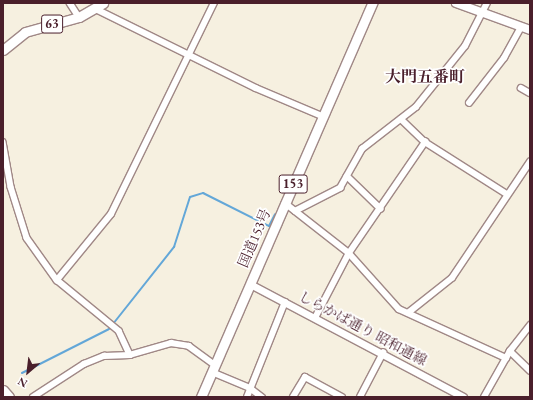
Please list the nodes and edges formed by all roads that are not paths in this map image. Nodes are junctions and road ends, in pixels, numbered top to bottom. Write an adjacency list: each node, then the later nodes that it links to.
1 (70, 3): 9 (street)
2 (103, 3): 7 (main road, 63)
3 (214, 3): 13 (street)
4 (372, 3): 17 (main road, 国道153号 / 153)
5 (456, 3): 8 (main road)
6 (487, 3): 8 (street)
7 (96, 10): 9 (main road, 63); 13 (street)
8 (482, 13): 10 (main road); 18 (street)
9 (79, 17): 12 (main road, 63)
10 (521, 27): 11 (main road); 16 (street)
11 (530, 30)
12 (3, 50)
13 (188, 56): 17 (street); 28 (street)
14 (521, 88): 15 (street)
15 (530, 93)
16 (468, 103)
17 (322, 116): 24 (main road, 国道153号 / 153)
18 (401, 118): 20 (street); 22 (street)
19 (3, 142): 28 (street)
20 (425, 142): 23 (street); 25 (street)
21 (530, 162): 23 (street)
22 (347, 176): 25 (street); 26 (street)
23 (507, 194): 31 (street)
24 (285, 203): 26 (street); 29 (main road, 国道153号 / 153)
25 (381, 209): 27 (street)
26 (295, 211): 27 (street)
27 (349, 253): 31 (street); 32 (street)
28 (57, 280): 36 (street)
29 (250, 284): 30 (street, しらかば通り 昭和通線); 38 (main road, 国道153号 / 153)
30 (285, 302): 32 (street, しらかば通り 昭和通線); 40 (street)
31 (408, 313): 37 (street)
32 (315, 318): 35 (street, しらかば通り 昭和通線)
33 (530, 325): 34 (street)
34 (510, 351): 37 (street); 39 (street)
35 (383, 353): 49 (street); 50 (street, しらかば通り 昭和通線)
36 (130, 355): 38 (street); 43 (street)
37 (506, 358): 51 (street)
38 (214, 368): 40 (street); 44 (main road, 国道153号 / 153)
39 (530, 370)
40 (250, 388): 45 (street); 46 (street)
41 (3, 390): 42 (main road)
42 (9, 397)
43 (33, 397)
44 (201, 397)
45 (247, 397)
46 (262, 397)
47 (294, 397): 48 (street)
48 (342, 397)
49 (360, 397)
50 (463, 397)
51 (484, 397)

